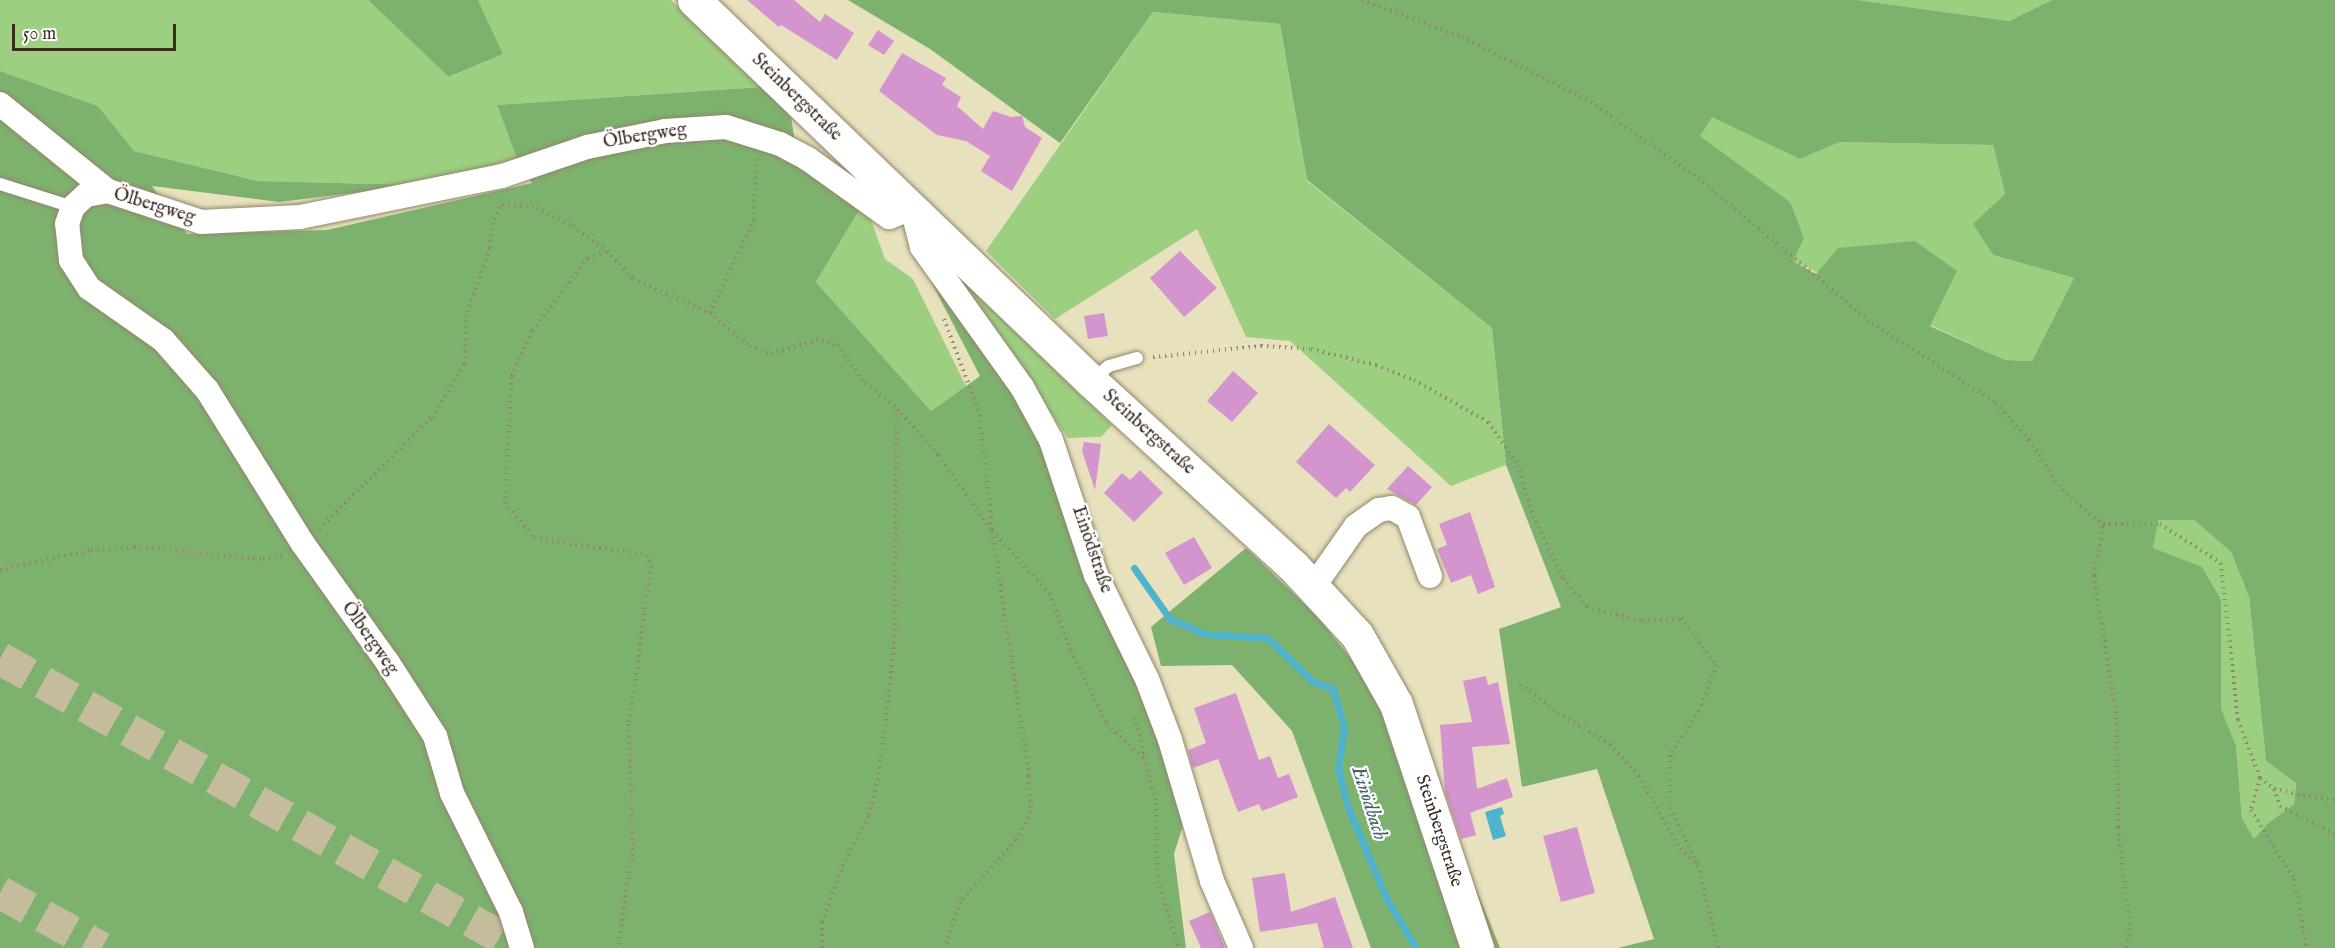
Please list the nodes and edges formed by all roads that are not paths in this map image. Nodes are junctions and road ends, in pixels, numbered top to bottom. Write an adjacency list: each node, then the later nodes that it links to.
1 (694, 0): 6 (main road, Steinbergstraße)
2 (0, 104): 4 (street)
3 (0, 184): 5 (lane)
4 (108, 191): 5 (street, Ölbergweg); 6 (street, Ölbergweg)
5 (73, 207): 11 (street, Ölbergweg)
6 (912, 208): 8 (main road, Steinbergstraße); 12 (street, Einödstraße)
7 (1137, 358): 8 (lane)
8 (1091, 381): 10 (main road, Steinbergstraße)
9 (1430, 576): 10 (street)
10 (1314, 586): 13 (main road, Steinbergstraße)
11 (522, 948)
12 (1241, 948)
13 (1477, 948)

